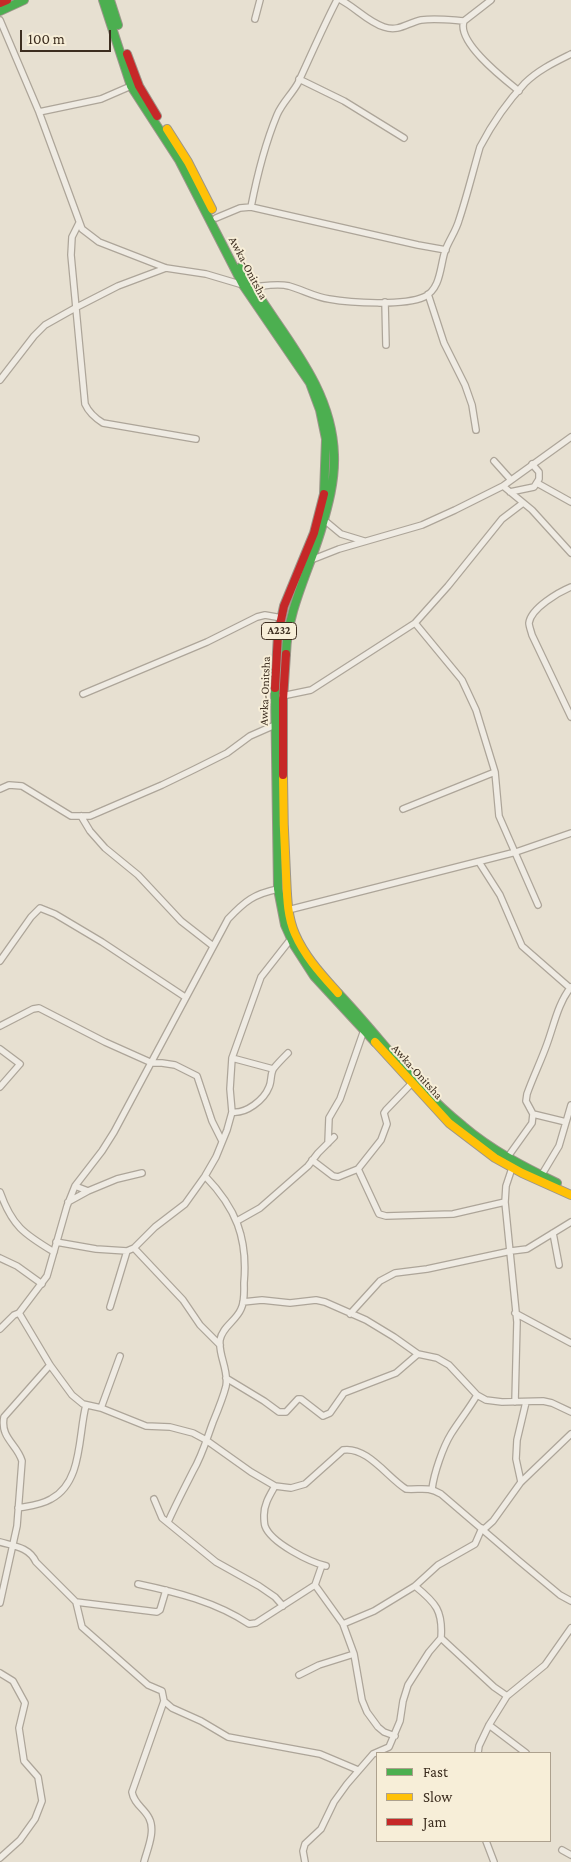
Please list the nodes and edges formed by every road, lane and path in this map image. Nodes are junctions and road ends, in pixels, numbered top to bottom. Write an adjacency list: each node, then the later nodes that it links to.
1 (7, 0): 8 (main road)
2 (24, 0): 9 (main road)
3 (103, 0): 15 (main road, Awka-Onitsha / A232)
4 (110, 0): 20 (main road, Awka-Onitsha / A232)
5 (260, 0): 10 (street)
6 (339, 0): 12 (street); 14 (street)
7 (491, 0): 12 (street)
8 (0, 4)
9 (0, 12)
10 (255, 19)
11 (0, 20): 17 (street)
12 (464, 21): 16 (street)
13 (571, 54): 16 (street)
14 (299, 79): 18 (street); 19 (street)
15 (131, 86): 17 (street); 24 (main road, Awka-Onitsha / A232)
16 (519, 91): 22 (street)
17 (39, 112): 21 (street)
18 (404, 138)
19 (251, 207): 20 (street); 22 (street)
20 (216, 218): 25 (main road, Awka-Onitsha / A232)
21 (79, 223): 23 (street); 28 (street)
22 (446, 250): 26 (street)
23 (166, 268): 24 (street); 28 (street)
24 (243, 284): 42 (main road, Awka-Onitsha / A232)
25 (252, 287): 27 (street); 43 (main road, Awka-Onitsha / A232)
26 (428, 294): 27 (street); 31 (street)
27 (385, 302): 29 (street)
28 (76, 307): 30 (street); 33 (street)
29 (386, 345)
30 (0, 380)
31 (476, 430)
32 (571, 437): 35 (street)
33 (196, 439)
34 (494, 461): 36 (street)
35 (532, 464): 36 (street); 37 (street)
36 (510, 480): 38 (street)
37 (537, 483): 39 (street); 40 (street)
38 (503, 486): 39 (street); 44 (street)
39 (510, 492): 41 (street)
40 (571, 502)
41 (523, 503): 45 (street); 50 (street)
42 (320, 514): 43 (street); 47 (main road, Awka-Onitsha / A232)
43 (325, 521): 44 (street); 46 (main road, Awka-Onitsha / A232)
44 (364, 541): 46 (street)
45 (571, 553)
46 (312, 560): 47 (street); 52 (main road, Awka-Onitsha / A232)
47 (302, 564): 49 (main road, Awka-Onitsha / A232)
48 (571, 587): 53 (street)
49 (282, 618): 51 (street); 54 (main road, Awka-Onitsha / A232)
50 (415, 623): 52 (street); 55 (street)
51 (83, 694)
52 (282, 696): 64 (main road, Awka-Onitsha / A232)
53 (571, 717)
54 (274, 725): 58 (street); 62 (main road, Awka-Onitsha / A232)
55 (495, 772): 57 (street); 60 (street)
56 (0, 789): 58 (street)
57 (402, 809)
58 (81, 816): 66 (street)
59 (571, 833): 60 (street)
60 (516, 852): 61 (street); 63 (street)
61 (479, 862): 64 (street); 68 (street)
62 (278, 889): 64 (main road, Awka-Onitsha / A232); 66 (street)
63 (538, 905)
64 (285, 910): 65 (main road, Awka-Onitsha / A232); 86 (main road, Awka-Onitsha / A232)
65 (290, 940): 71 (main road, Awka-Onitsha / A232); 74 (street)
66 (213, 946): 69 (street)
67 (0, 961): 69 (street)
68 (571, 987): 81 (street)
69 (185, 997): 75 (street)
70 (0, 1026): 75 (street)
71 (364, 1030): 77 (main road, Awka-Onitsha / A232); 85 (street)
72 (0, 1049): 78 (street)
73 (288, 1053): 76 (street)
74 (232, 1058): 76 (street); 80 (street)
75 (152, 1063): 84 (street); 93 (street)
76 (272, 1069): 80 (street)
77 (411, 1084): 88 (main road, Awka-Onitsha / A232); 89 (street)
78 (0, 1087)
79 (571, 1105): 82 (street)
80 (232, 1112): 84 (street)
81 (534, 1114): 82 (street); 86 (street)
82 (566, 1122): 92 (street)
83 (334, 1137): 85 (street)
84 (222, 1141): 91 (street)
85 (328, 1144): 87 (street)
86 (507, 1158): 92 (main road, Awka-Onitsha / A232)
87 (312, 1160): 89 (street); 100 (street)
88 (512, 1168): 97 (main road, Awka-Onitsha / A232); 99 (street)
89 (358, 1169): 99 (street)
90 (142, 1173): 95 (street)
91 (205, 1176): 100 (street); 104 (street)
92 (541, 1176): 94 (main road, Awka-Onitsha / A232)
93 (75, 1186): 95 (street); 98 (street)
94 (571, 1190)
95 (88, 1191): 98 (street)
96 (0, 1192): 107 (street)
97 (571, 1195)
98 (68, 1202): 103 (street)
99 (505, 1202): 106 (street)
100 (237, 1221): 111 (street)
101 (571, 1222): 102 (street)
102 (553, 1233): 106 (street); 109 (street)
103 (56, 1242): 105 (street); 107 (street)
104 (134, 1248): 105 (street); 118 (street)
105 (126, 1251): 112 (street)
106 (511, 1251): 114 (street); 115 (street)
107 (54, 1252): 110 (street)
108 (0, 1258): 110 (street)
109 (559, 1266)
110 (42, 1284): 113 (street)
111 (243, 1302): 115 (street); 118 (street)
112 (110, 1307)
113 (19, 1313): 116 (street); 121 (street)
114 (515, 1313): 117 (street); 124 (street)
115 (350, 1314): 119 (street)
116 (0, 1329)
117 (571, 1343)
118 (220, 1346): 122 (street)
119 (418, 1354): 122 (street); 123 (street)
120 (120, 1356): 127 (street)
121 (50, 1365): 126 (street); 135 (street)
122 (226, 1378): 130 (street)
123 (477, 1395): 124 (street); 133 (street)
124 (515, 1402): 125 (street)
125 (526, 1402): 128 (street); 131 (street)
126 (86, 1405): 127 (street); 135 (street)
127 (101, 1408): 130 (street)
128 (571, 1412)
129 (571, 1434): 131 (street)
130 (206, 1440): 132 (street); 136 (street)
131 (521, 1482): 137 (street)
132 (275, 1486): 133 (street); 141 (street)
133 (432, 1489): 137 (street)
134 (154, 1499): 136 (street)
135 (18, 1508): 139 (street)
136 (168, 1522): 148 (street)
137 (482, 1529): 142 (street); 145 (street)
138 (0, 1542): 139 (street)
139 (13, 1546): 144 (street); 146 (street)
140 (138, 1584): 143 (street)
141 (315, 1585): 148 (street); 149 (street)
142 (415, 1586): 149 (street); 151 (street)
143 (166, 1590): 146 (street); 148 (street)
144 (1, 1592): 147 (street)
145 (571, 1601)
146 (76, 1602): 156 (street)
147 (0, 1603)
148 (282, 1606)
149 (344, 1624): 152 (street)
150 (571, 1628): 155 (street)
151 (441, 1638): 155 (street); 158 (street)
152 (354, 1654): 154 (street); 158 (street)
153 (0, 1673): 167 (street)
154 (298, 1675)
155 (508, 1696): 157 (street)
156 (164, 1701): 163 (street); 168 (street)
157 (489, 1725): 160 (street); 161 (street)
158 (395, 1736): 159 (street)
159 (386, 1751)
160 (478, 1752)
161 (525, 1752)
162 (376, 1753): 163 (street)
163 (358, 1770): 169 (street)
164 (486, 1842): 170 (street)
165 (562, 1850): 166 (street)
166 (571, 1855)
167 (0, 1858)
168 (144, 1862)
169 (305, 1862)
170 (494, 1862)

